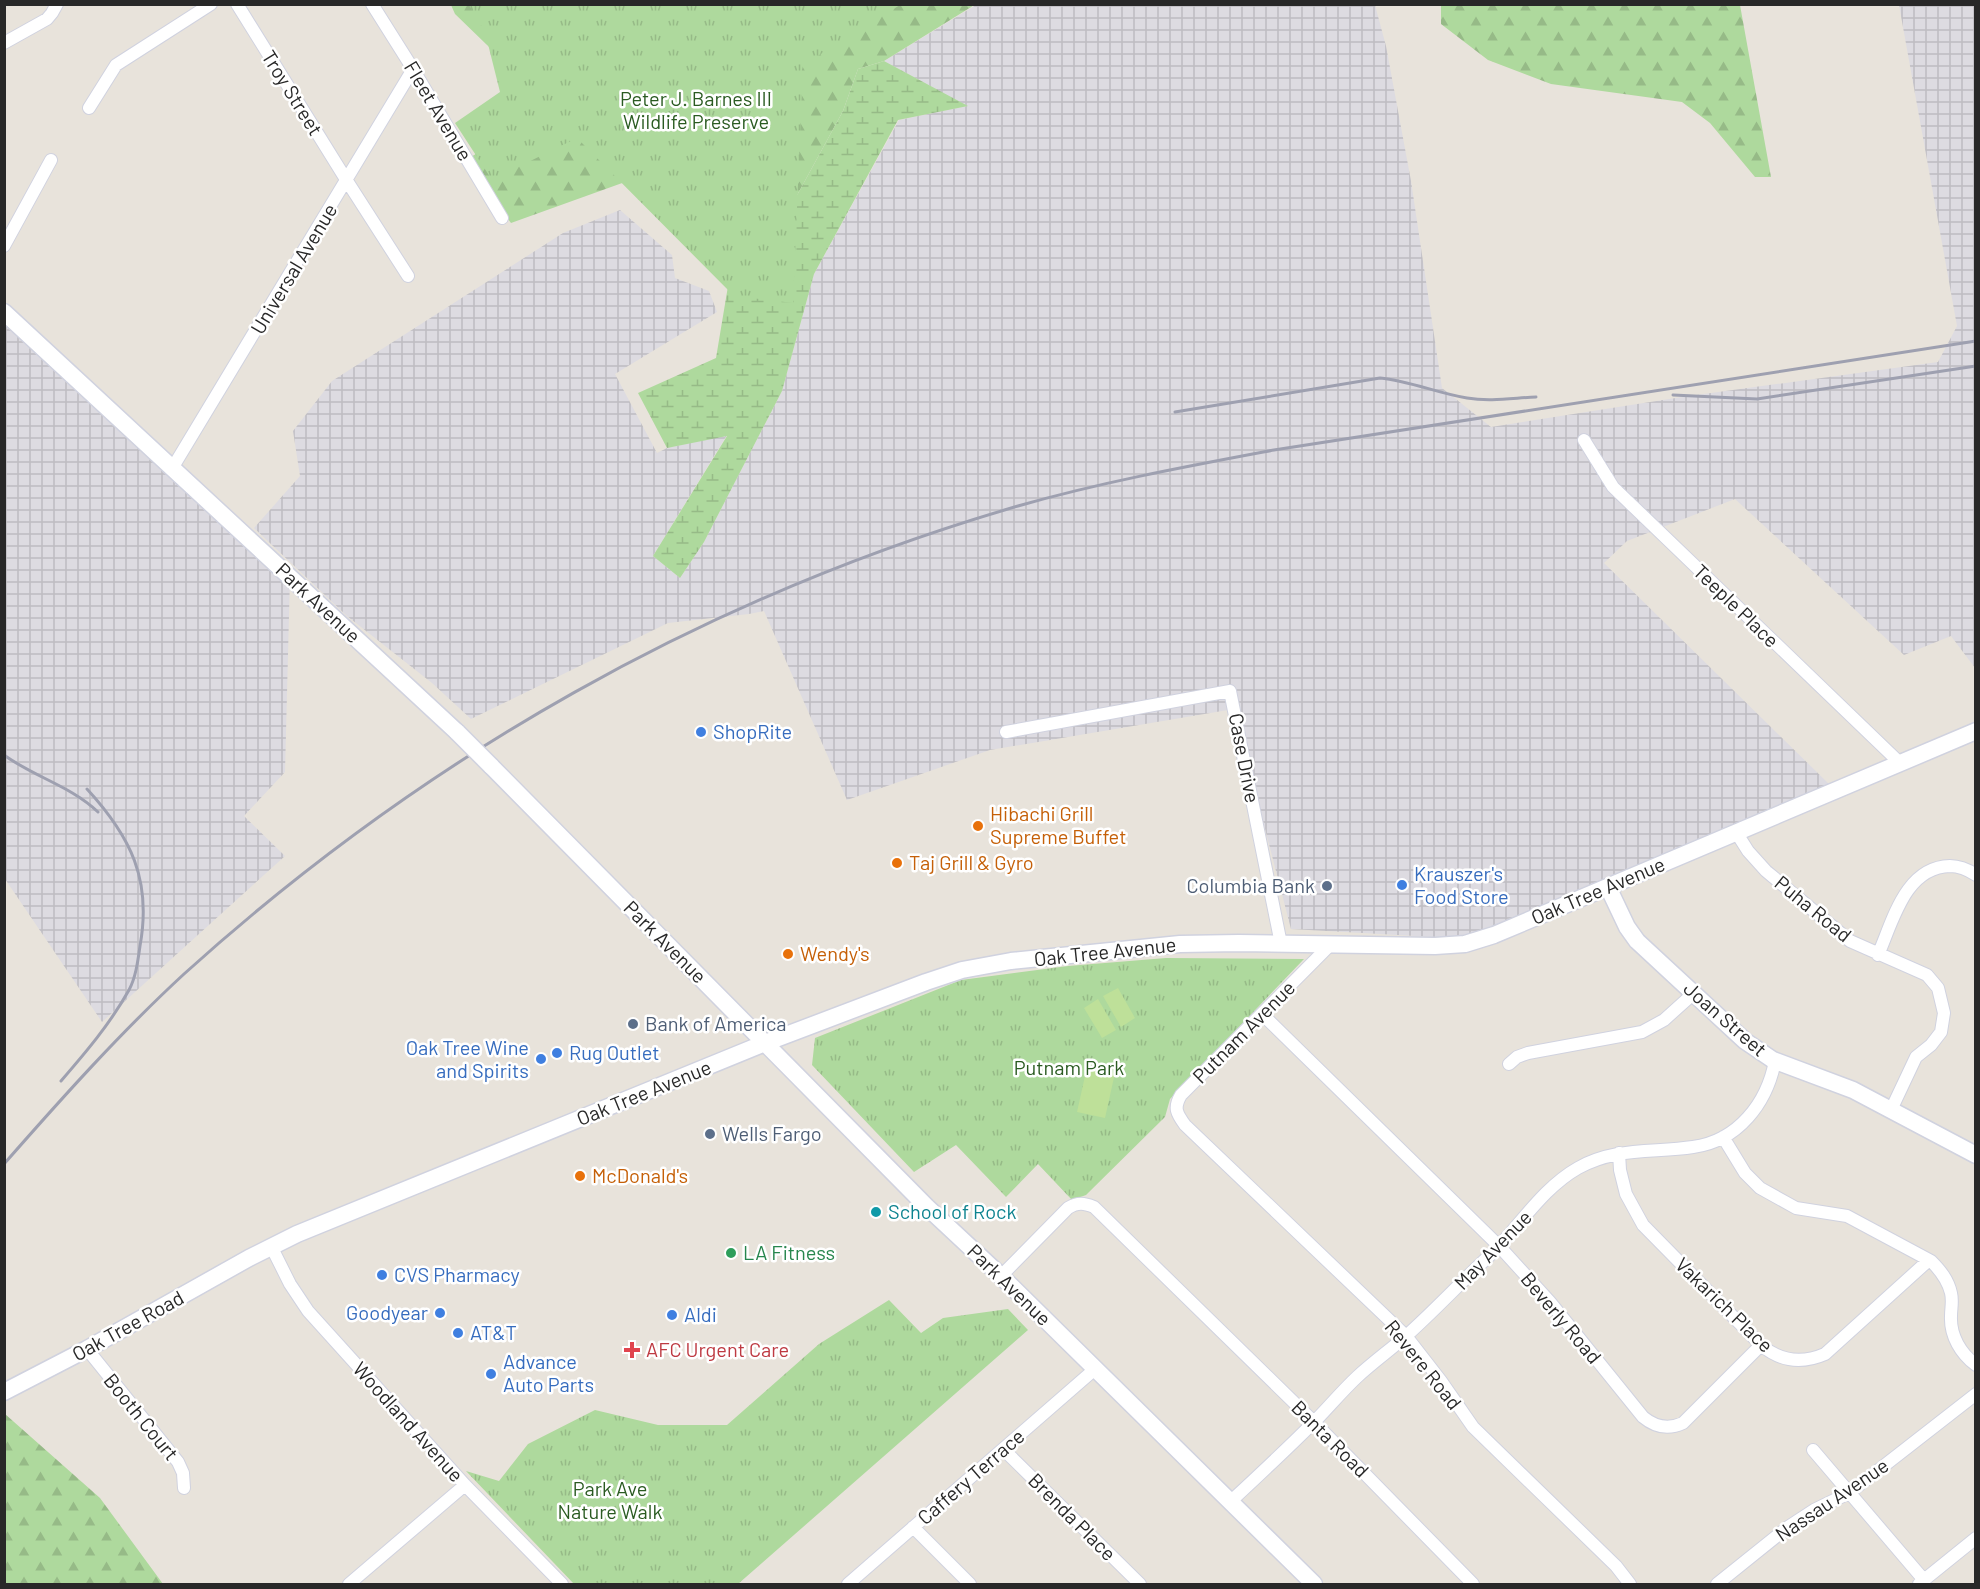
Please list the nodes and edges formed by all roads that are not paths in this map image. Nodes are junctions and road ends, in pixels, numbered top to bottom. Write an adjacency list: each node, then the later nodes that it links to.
1 (57, 4): 5 (street)
2 (212, 4): 7 (street)
3 (237, 4): 9 (street, Troy Street)
4 (372, 4): 6 (street, Fleet Avenue)
5 (4, 43)
6 (413, 69): 9 (street, Universal Avenue); 10 (street, Fleet Avenue)
7 (89, 108)
8 (51, 160): 11 (street)
9 (347, 181): 12 (street, Troy Street); 15 (street, Universal Avenue)
10 (502, 218)
11 (4, 246)
12 (408, 276)
13 (4, 312): 15 (street, Park Avenue)
14 (1584, 440): 18 (street, Teeple Place)
15 (173, 467): 27 (street, Park Avenue, bridge)
16 (1976, 731): 18 (street, Oak Tree Avenue)
17 (1006, 732): 22 (street, Case Drive)
18 (1900, 763): 19 (street, Oak Tree Avenue)
19 (1736, 832): 21 (street, Oak Tree Avenue); 24 (street, Puha Road)
20 (1976, 875): 24 (street)
21 (1608, 887): 23 (street, Oak Tree Avenue); 25 (street, Joan Street)
22 (1281, 944): 23 (street, Oak Tree Avenue); 27 (street, Oak Tree Avenue)
23 (1331, 944): 26 (street, Putnam Avenue)
24 (1878, 955): 30 (street, Puha Road)
25 (1694, 993): 28 (street, Joan Street); 29 (street)
26 (1262, 1014): 31 (street, Putnam Avenue); 36 (street, Beverly Road)
27 (765, 1043): 35 (street, Oak Tree Avenue); 39 (street, Park Avenue)
28 (1775, 1061): 30 (street, Joan Street); 32 (street, May Avenue)
29 (1509, 1064)
30 (1891, 1110): 34 (street, Joan Street)
31 (1185, 1125): 40 (street, Revere Road)
32 (1723, 1137): 33 (street, May Avenue); 38 (street)
33 (1619, 1153): 36 (street, May Avenue); 41 (street, Vakarich Place)
34 (1976, 1155)
35 (271, 1246): 37 (street, Oak Tree Avenue); 50 (street, Woodland Avenue)
36 (1499, 1246): 40 (street, May Avenue); 41 (street, Beverly Road)
37 (249, 1258): 42 (street, Oak Tree Road)
38 (1929, 1260): 41 (street, Vakarich Place); 43 (street)
39 (1001, 1276): 44 (street, Park Avenue); 47 (street, Banta Road)
40 (1406, 1336): 47 (street, May Avenue); 64 (street, Revere Road)
41 (1761, 1345)
42 (87, 1349): 45 (street, Oak Tree Road); 51 (street, Booth Court)
43 (1976, 1365)
44 (1095, 1369): 48 (street, Caffery Terrace); 53 (street, Park Avenue)
45 (4, 1392)
46 (1976, 1394): 52 (street, Nassau Avenue)
47 (1314, 1422): 53 (street, May Avenue); 63 (street, Banta Road)
48 (1004, 1449): 54 (street, Caffery Terrace); 61 (street, Brenda Place)
49 (1813, 1450): 52 (street)
50 (465, 1485): 57 (street); 58 (street, Woodland Avenue)
51 (184, 1488)
52 (1849, 1493): 56 (street); 65 (street, Nassau Avenue)
53 (1230, 1502): 62 (street, Park Avenue)
54 (913, 1527): 59 (street, Caffery Terrace); 60 (street)
55 (1976, 1538): 56 (street)
56 (1921, 1582)
57 (349, 1584)
58 (562, 1584)
59 (848, 1584)
60 (970, 1584)
61 (1140, 1584)
62 (1314, 1584)
63 (1473, 1584)
64 (1630, 1584)
65 (1717, 1584)

